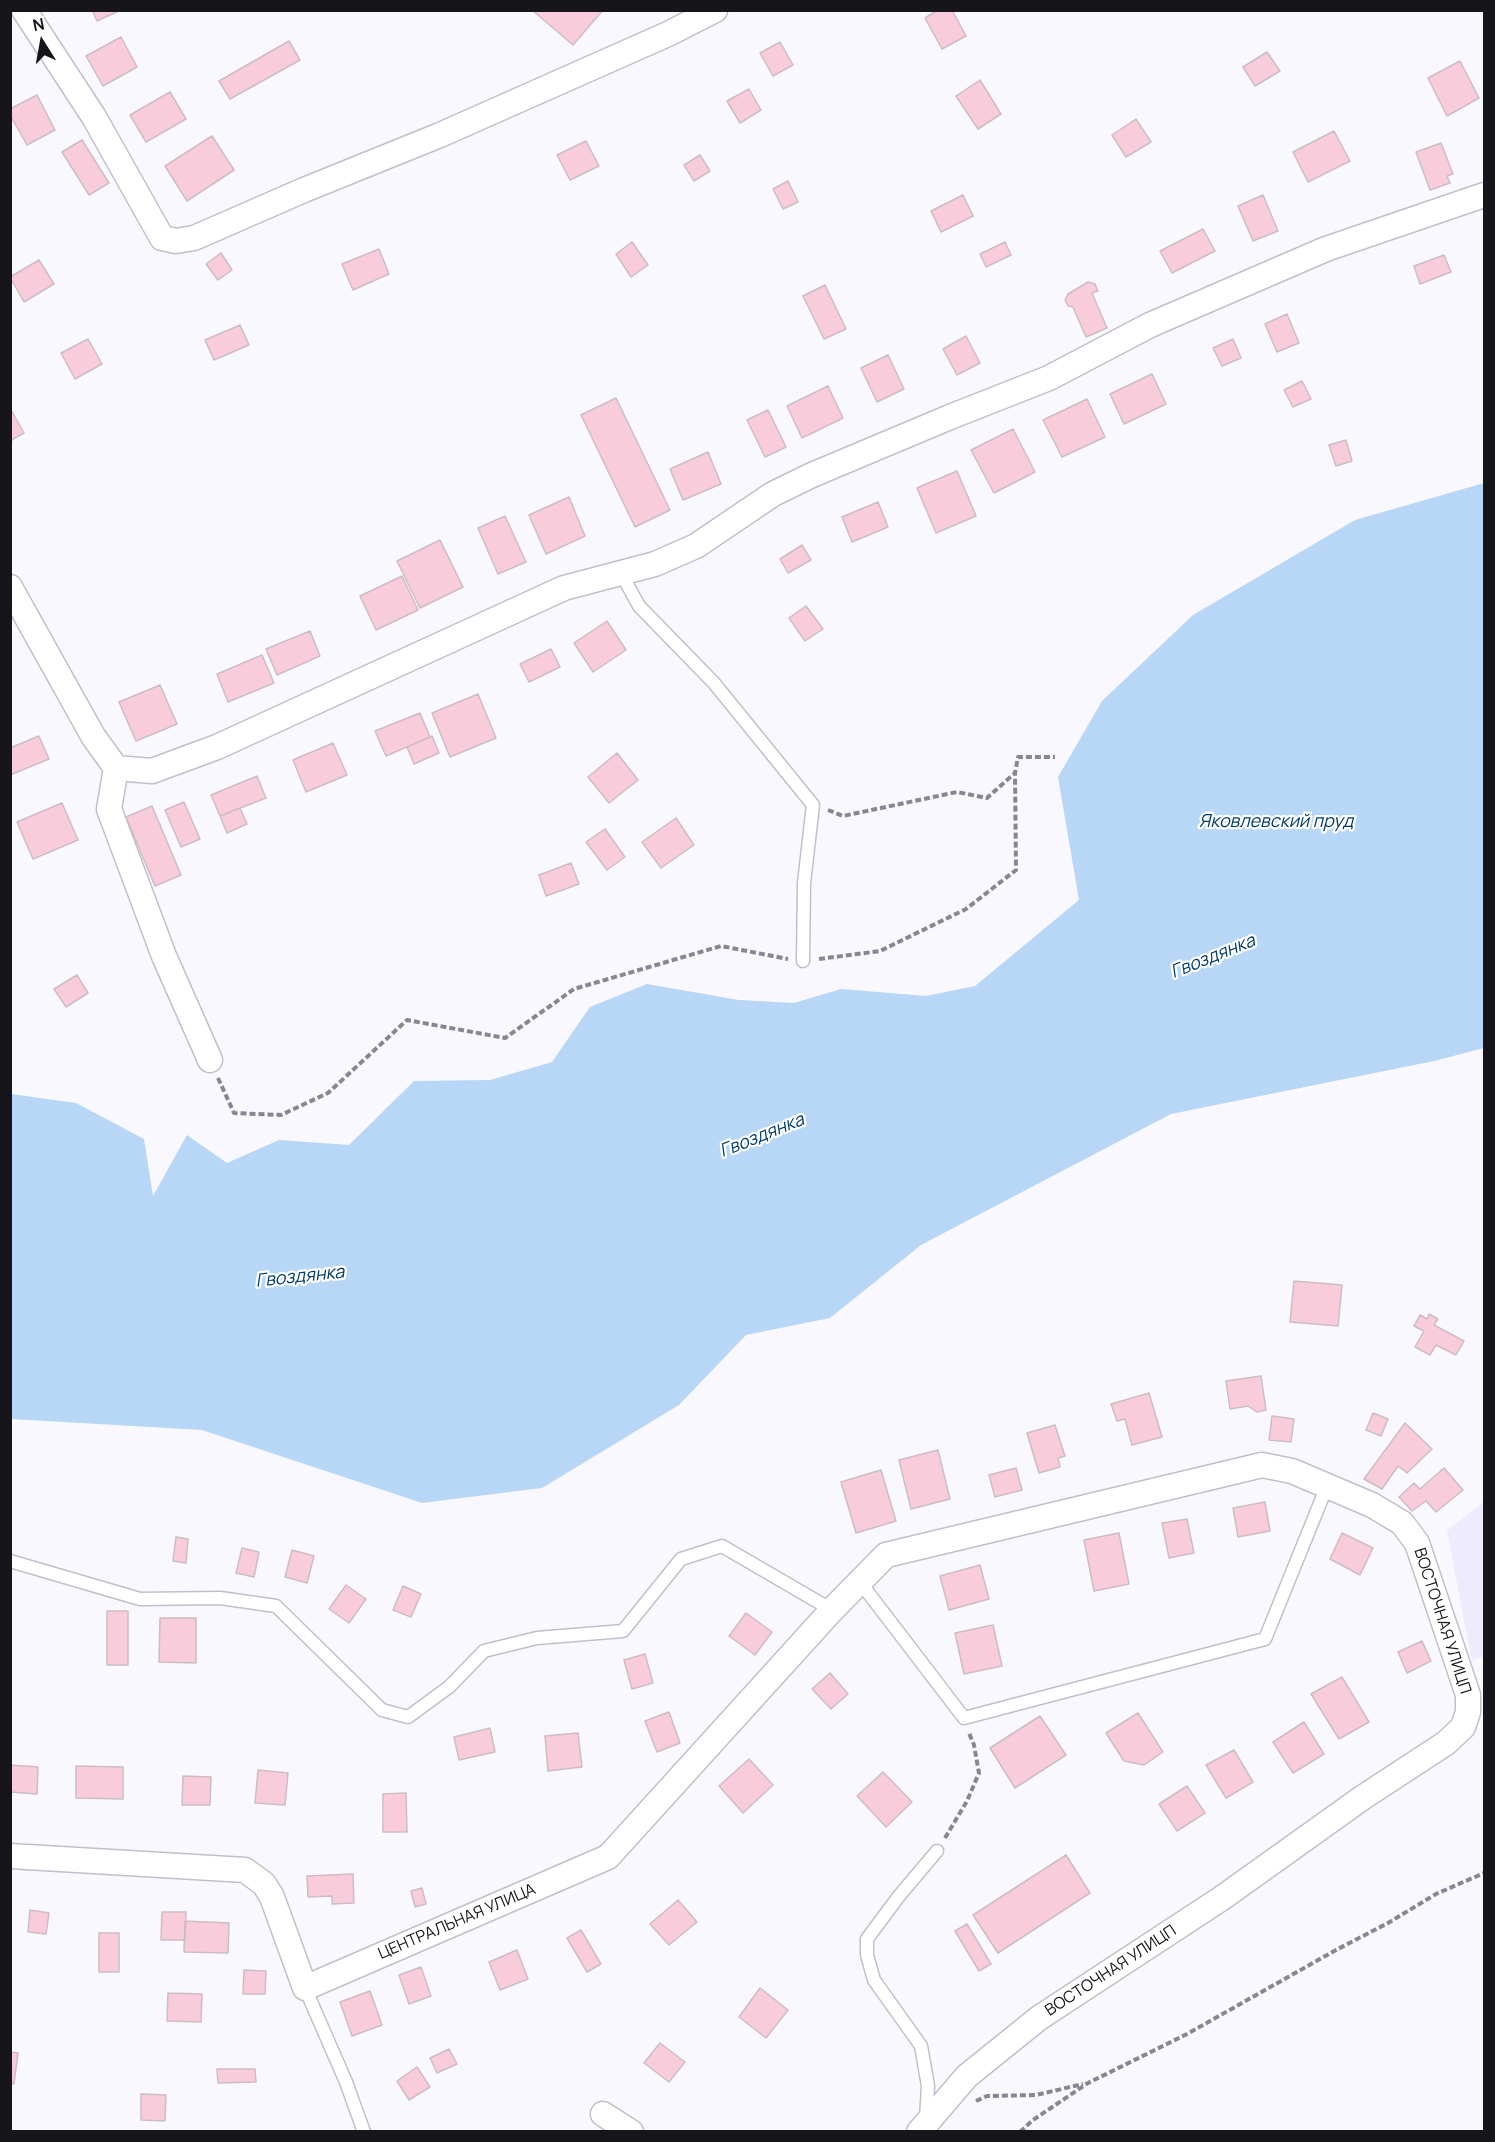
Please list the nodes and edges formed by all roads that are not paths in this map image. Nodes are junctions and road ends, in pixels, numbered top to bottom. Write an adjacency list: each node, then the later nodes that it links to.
1 (24, 10): 2 (street)
2 (715, 10)
3 (1485, 195): 4 (street)
4 (621, 573): 6 (street); 7 (lane)
5 (10, 587): 6 (street)
6 (116, 768): 8 (street)
7 (803, 961)
8 (210, 1060)
9 (1327, 1486): 11 (street, ВОСТОЧНАЯ УЛИЦП); 11 (lane); 17 (street, ВОСТОЧНАЯ УЛИЦП)
10 (10, 1561): 12 (lane)
11 (860, 1582): 12 (street, ЦЕНТРАЛЬНАЯ УЛИЦА)
12 (832, 1610): 15 (street, ЦЕНТРАЛЬНАЯ УЛИЦА)
13 (937, 1851): 17 (lane)
14 (10, 1856): 15 (street)
15 (305, 1988): 18 (lane)
16 (603, 2114): 19 (street)
17 (923, 2127)
18 (364, 2132)
19 (631, 2132)

